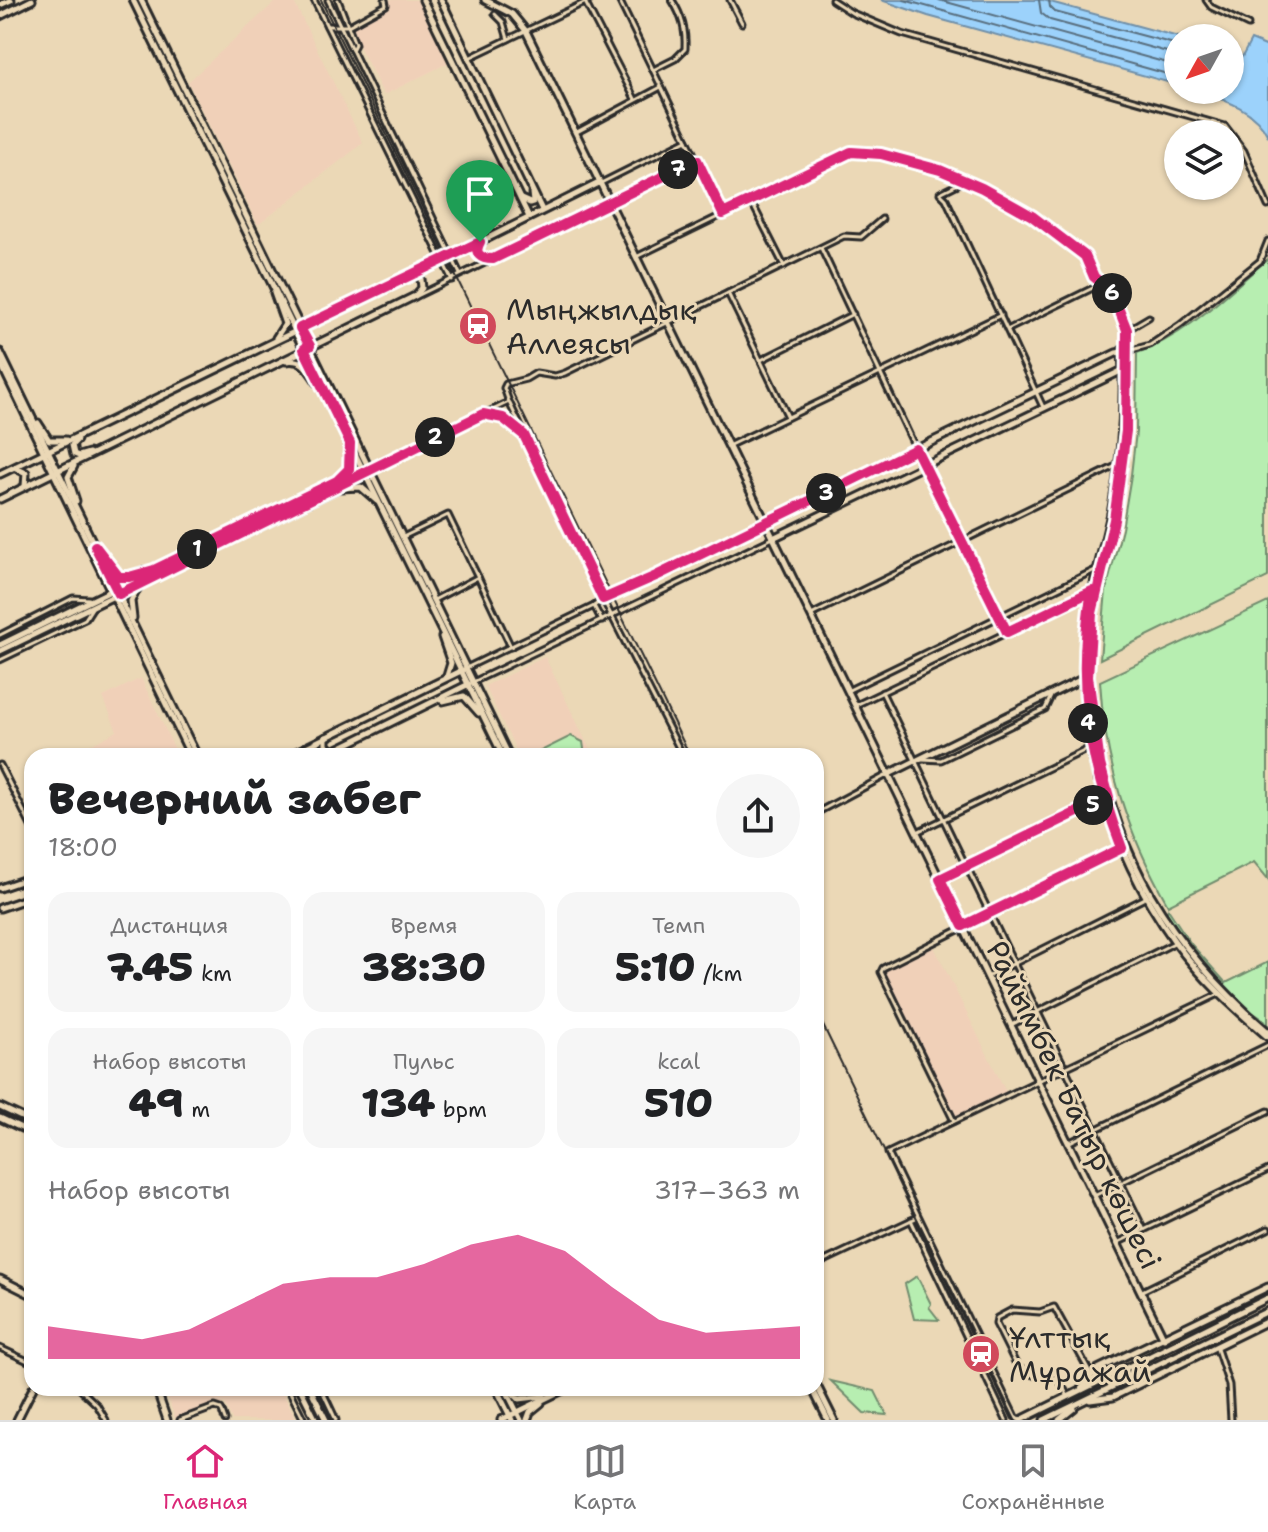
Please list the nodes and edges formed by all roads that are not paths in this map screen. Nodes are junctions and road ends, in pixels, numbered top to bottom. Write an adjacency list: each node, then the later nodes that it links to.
1 (11, 0): 18 (street)
2 (32, 0): 20 (street)
3 (133, 0): 59 (street)
4 (141, 0): 66 (street)
5 (314, 0): 24 (street)
6 (328, 0): 22 (street)
7 (338, 0): 25 (street)
8 (385, 0): 25 (street)
9 (423, 0): 39 (street)
10 (485, 0): 26 (street, Райымбек Батыр көшесі)
11 (619, 0): 30 (street)
12 (672, 0): 30 (street)
13 (730, 0): 21 (street)
14 (832, 0): 42 (street)
15 (1206, 0): 23 (street)
16 (443, 1): 29 (street)
17 (586, 1): 26 (street); 32 (street)
18 (0, 5)
19 (495, 14): 27 (street)
20 (0, 16)
21 (742, 23)
22 (340, 24): 24 (street); 25 (street); 28 (street)
23 (1248, 25)
24 (327, 26): 52 (street)
25 (348, 26): 28 (street)
26 (526, 31): 27 (street); 33 (street, Райымбек Батыр көшесі)
27 (508, 39): 29 (street)
28 (352, 50): 50 (street)
29 (469, 58): 38 (street)
30 (653, 70): 31 (street)
31 (661, 87): 32 (street); 34 (street)
32 (635, 99): 33 (street)
33 (575, 133): 37 (street, Райымбек Батыр көшесі)
34 (687, 140): 35 (street); 37 (street)
35 (697, 160): 41 (street); 44 (street)
36 (965, 180): 40 (street); 58 (street); 63 (street)
37 (599, 183): 41 (street, Райымбек Батыр көшесі); 43 (street)
38 (531, 188): 39 (street); 43 (street)
39 (519, 197): 45 (street)
40 (750, 200): 44 (street); 54 (street)
41 (609, 203): 51 (street, Райымбек Батыр көшесі); 53 (street)
42 (1268, 206)
43 (542, 210): 45 (street)
44 (723, 214): 51 (street)
45 (529, 217): 48 (street)
46 (882, 219): 49 (street)
47 (1268, 241): 71 (street)
48 (480, 242): 50 (street); 53 (street)
49 (821, 248): 54 (street); 62 (street)
50 (451, 255): 52 (street); 55 (street)
51 (636, 257): 65 (street, Райымбек Батыр көшесі)
52 (442, 259): 56 (street); 57 (street)
53 (493, 259): 55 (street)
54 (784, 266): 60 (street)
55 (460, 274): 57 (street)
56 (410, 276): 61 (street); 66 (street)
57 (452, 280): 61 (street)
58 (1101, 284): 67 (street); 68 (street)
59 (274, 289): 66 (street); 69 (street)
60 (728, 293): 65 (street); 73 (street)
61 (415, 296): 70 (street)
62 (853, 314): 73 (street); 77 (street)
63 (1001, 315): 67 (street); 77 (street)
64 (1149, 317): 68 (street)
65 (669, 323): 80 (street); 90 (street, Райымбек Батыр көшесі)
66 (298, 329): 69 (street); 70 (street)
67 (1009, 329): 78 (street)
68 (1127, 330): 71 (street)
69 (265, 346): 85 (street)
70 (307, 348): 75 (street); 79 (street); 97 (street)
71 (1125, 351): 76 (street); 78 (street)
72 (0, 352): 82 (street)
73 (761, 360): 84 (street)
74 (0, 362): 92 (street)
75 (277, 363): 79 (street); 89 (street)
76 (1126, 369): 81 (street); 95 (street)
77 (881, 372): 84 (street); 91 (street)
78 (1037, 391): 81 (street); 91 (street)
79 (325, 392): 88 (street)
80 (509, 402): 83 (street); 86 (street)
81 (1043, 407): 94 (street)
82 (28, 409): 87 (street); 92 (street)
83 (483, 414): 86 (street); 97 (street)
84 (788, 417): 90 (street)
85 (106, 423): 87 (street); 89 (street)
86 (524, 435): 117 (street)
87 (72, 440): 92 (street)
88 (350, 443): 97 (street); 100 (street)
89 (113, 444): 93 (street)
90 (728, 446): 106 (street, Райымбек Батыр көшесі)
91 (916, 449): 94 (street); 106 (street)
92 (46, 452): 96 (street); 98 (street)
93 (77, 462): 98 (street); 105 (street)
94 (925, 464): 108 (street); 109 (street)
95 (1121, 464): 109 (street); 111 (street)
96 (14, 467): 99 (street); 101 (street)
97 (366, 470): 100 (street); 102 (street); 104 (street); 107 (street)
98 (56, 473): 101 (street); 105 (street); 116 (street)
99 (0, 474)
100 (337, 481): 112 (street)
101 (25, 487): 103 (street)
102 (335, 489): 104 (street); 114 (street)
103 (0, 499)
104 (380, 504): 127 (street)
105 (79, 513): 110 (street)
106 (765, 522): 108 (street, Райымбек Батыр көшесі); 117 (street)
107 (403, 537): 113 (street); 118 (street)
108 (773, 538): 122 (street, Райымбек Батыр көшесі); 123 (street)
109 (962, 541): 122 (street); 124 (street)
110 (95, 546): 112 (street); 116 (street)
111 (1101, 568): 115 (street); 124 (street)
112 (154, 570): 116 (street)
113 (478, 577): 118 (street); 131 (street)
114 (142, 583): 116 (street); 126 (street)
115 (1094, 591): 128 (street); 135 (street)
116 (115, 593): 119 (street); 120 (street)
117 (603, 599): 121 (street); 123 (street)
118 (434, 600): 134 (street)
119 (93, 603): 129 (street); 130 (street); 132 (street); 133 (street)
120 (120, 603): 126 (street); 148 (street)
121 (594, 606): 125 (street); 131 (street)
122 (811, 615): 138 (street, Райымбек Батыр көшесі)
123 (613, 616): 125 (street); 155 (street)
124 (1000, 618): 128 (street); 138 (street)
125 (602, 621): 137 (street)
126 (133, 623): 149 (street)
127 (440, 628): 134 (street); 136 (street)
128 (1007, 632): 139 (street)
129 (0, 635)
130 (0, 645)
131 (511, 647): 134 (street)
132 (0, 651)
133 (0, 660)
134 (464, 669): 136 (street); 137 (street)
135 (1086, 677): 140 (street); 147 (street)
136 (442, 680): 144 (street)
137 (471, 683): 141 (street); 143 (street); 154 (street)
138 (849, 690): 142 (street, Райымбек Батыр көшесі)
139 (882, 692): 142 (street); 156 (street)
140 (1053, 693): 156 (street); 156 (street)
141 (430, 704): 143 (street); 146 (street)
142 (856, 705): 158 (street, Райымбек Батыр көшесі)
143 (487, 723): 153 (street)
144 (348, 726): 145 (street); 146 (street)
145 (326, 737): 150 (street); 151 (street)
146 (353, 741): 152 (street)
147 (1094, 746): 159 (street); 162 (street)
148 (187, 748)
149 (193, 748)
150 (304, 748)
151 (329, 748)
152 (338, 748)
153 (499, 748)
154 (505, 748)
155 (679, 748)
156 (917, 760): 158 (street); 162 (street)
157 (0, 765): 161 (street)
158 (889, 774): 160 (street); 163 (street, Райымбек Батыр көшесі)
159 (1106, 798): 164 (street); 165 (street)
160 (824, 809)
161 (24, 812)
162 (943, 819): 163 (street); 165 (street)
163 (917, 832): 167 (street, Райымбек Батыр көшесі)
164 (1124, 847): 170 (street); 173 (street)
165 (966, 866): 167 (street)
166 (970, 873): 173 (street)
167 (940, 879): 174 (street, Райымбек Батыр көшесі)
168 (24, 880): 169 (street)
169 (0, 888)
170 (1148, 896): 175 (street); 176 (street)
171 (24, 900): 172 (street)
172 (0, 908)
173 (989, 913): 174 (street); 176 (street)
174 (963, 926): 177 (street, Райымбек Батыр көшесі); 189 (street)
175 (1177, 941): 178 (street); 179 (street); 181 (street)
176 (1014, 964): 177 (street); 179 (street)
177 (988, 977): 180 (street, Райымбек Батыр көшесі)
178 (1219, 994): 181 (street); 183 (street)
179 (1038, 1012): 180 (street); 183 (street)
180 (1011, 1025): 184 (street, Райымбек Батыр көшесі)
181 (1268, 1035)
182 (1268, 1045): 191 (street)
183 (1065, 1068): 184 (street); 191 (street)
184 (1038, 1080): 189 (street); 192 (street, Райымбек Батыр көшесі)
185 (0, 1107): 188 (street)
186 (1268, 1111): 194 (street)
187 (0, 1118): 190 (street)
188 (24, 1118)
189 (954, 1121): 196 (street)
190 (24, 1129)
191 (1094, 1130): 192 (street); 194 (street)
192 (1068, 1143): 195 (street, Райымбек Батыр көшесі)
193 (1268, 1170): 199 (street)
194 (1120, 1183): 195 (street); 199 (street)
195 (1094, 1196): 200 (street, Райымбек Батыр көшесі)
196 (918, 1217): 197 (street); 248 (street)
197 (911, 1220): 201 (street); 247 (street)
198 (1268, 1229): 205 (street)
199 (1144, 1230): 200 (street)
200 (1117, 1243): 205 (street, Райымбек Батыр көшесі)
201 (824, 1261)
202 (0, 1279): 204 (street)
203 (1268, 1287): 209 (street)
204 (24, 1291)
205 (1141, 1291): 209 (street, Райымбек Батыр көшесі)
206 (1268, 1298): 214 (street)
207 (1268, 1311): 231 (street)
208 (1268, 1321): 210 (street)
209 (1164, 1339): 213 (street)
210 (1216, 1346): 231 (street); 251 (street)
211 (0, 1348): 212 (street)
212 (24, 1359)
213 (1092, 1376): 214 (street); 230 (street)
214 (1077, 1393): 230 (street)
215 (29, 1396): 233 (street)
216 (87, 1396): 234 (street)
217 (159, 1396): 235 (street)
218 (292, 1396): 238 (street)
219 (304, 1396): 239 (street)
220 (314, 1396): 240 (street)
221 (325, 1396): 241 (street)
222 (501, 1396): 232 (street)
223 (508, 1396): 232 (street)
224 (513, 1396): 225 (street)
225 (541, 1396)
226 (550, 1396): 232 (street)
227 (552, 1396): 244 (street)
228 (818, 1396): 245 (street)
229 (820, 1396): 246 (street)
230 (1069, 1397): 248 (street)
231 (1082, 1402): 249 (street); 250 (street)
232 (513, 1416): 242 (street); 243 (street)
233 (17, 1420)
234 (106, 1420)
235 (167, 1420)
236 (180, 1420): 237 (street)
237 (225, 1420)
238 (304, 1420)
239 (316, 1420)
240 (326, 1420)
241 (336, 1420)
242 (501, 1420)
243 (521, 1420)
244 (527, 1420)
245 (828, 1420)
246 (834, 1420)
247 (1006, 1420)
248 (1020, 1420)
249 (1044, 1420)
250 (1059, 1420)
251 (1231, 1420)

